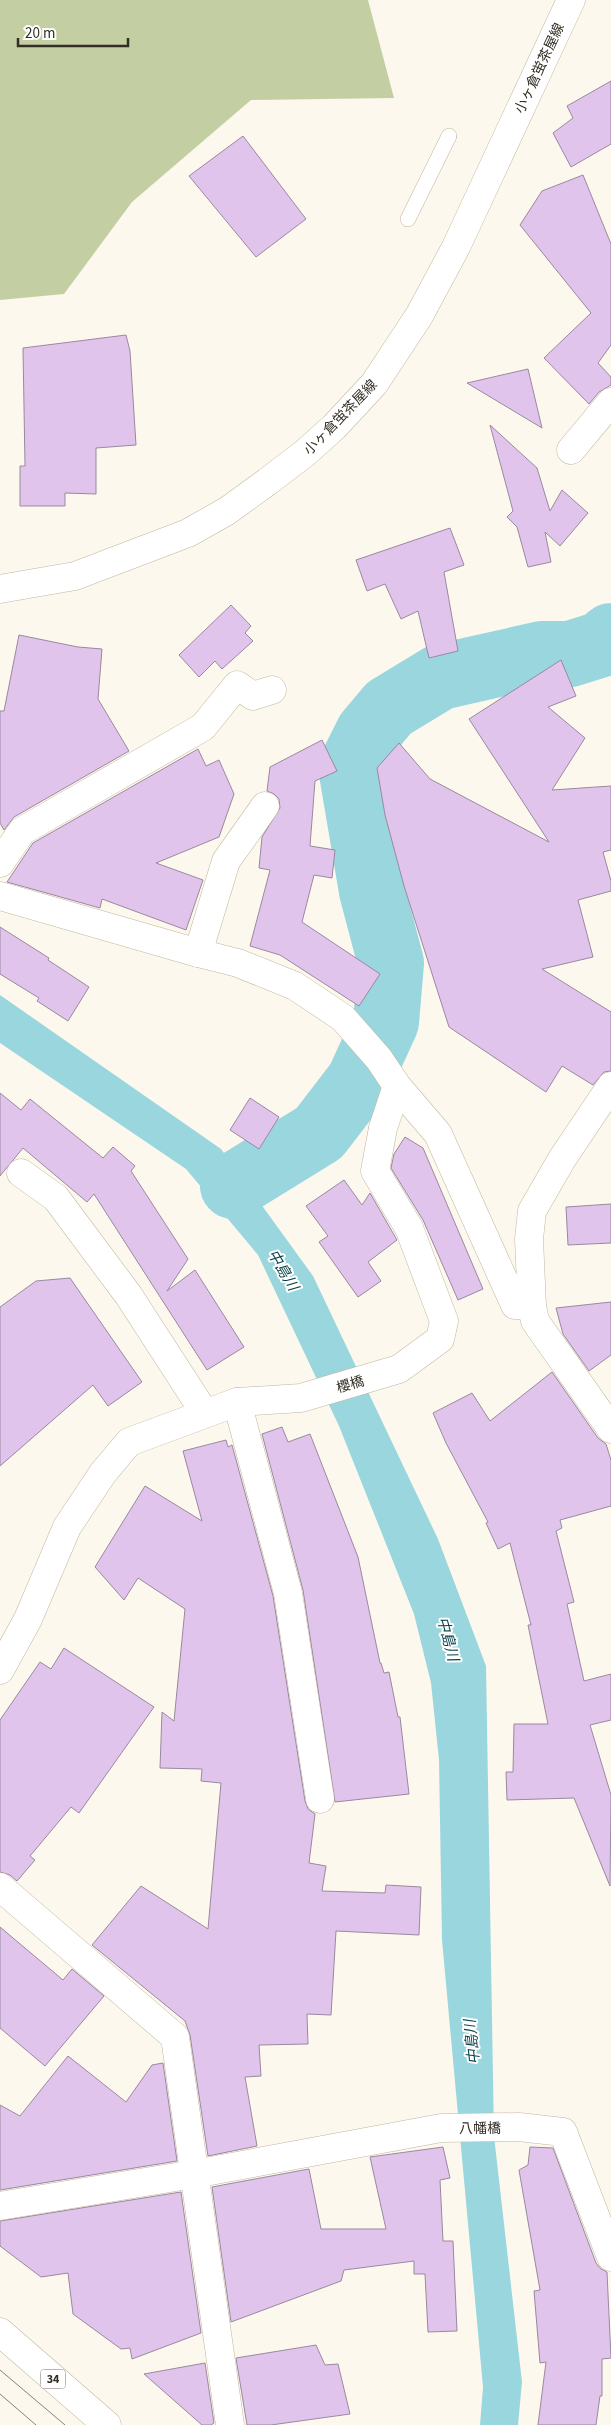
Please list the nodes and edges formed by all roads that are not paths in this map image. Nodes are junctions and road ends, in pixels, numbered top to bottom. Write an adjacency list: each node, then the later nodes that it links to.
1 (571, 0): 6 (main road, 小ヶ倉蛍茶屋線)
2 (449, 136): 3 (lane)
3 (408, 219)
4 (611, 402): 5 (main road)
5 (571, 450)
6 (0, 589)
7 (272, 690): 9 (main road)
8 (265, 806): 11 (main road)
9 (0, 863)
10 (0, 896): 11 (main road)
11 (198, 954): 12 (main road)
12 (397, 1086): 15 (main road); 16 (main road, 櫻橋)
13 (611, 1086): 15 (main road)
14 (21, 1173): 17 (main road)
15 (532, 1306): 18 (main road)
16 (237, 1402): 17 (main road, 櫻橋); 20 (main road)
17 (204, 1412): 19 (main road, 櫻橋)
18 (610, 1426)
19 (2, 1660)
20 (320, 1798)
21 (0, 1887): 22 (main road)
22 (194, 2174): 23 (main road, 八幡橋); 24 (main road, 八幡橋); 27 (main road)
23 (0, 2206)
24 (611, 2257)
25 (0, 2332): 26 (main road, 34)
26 (107, 2425)
27 (230, 2425)

